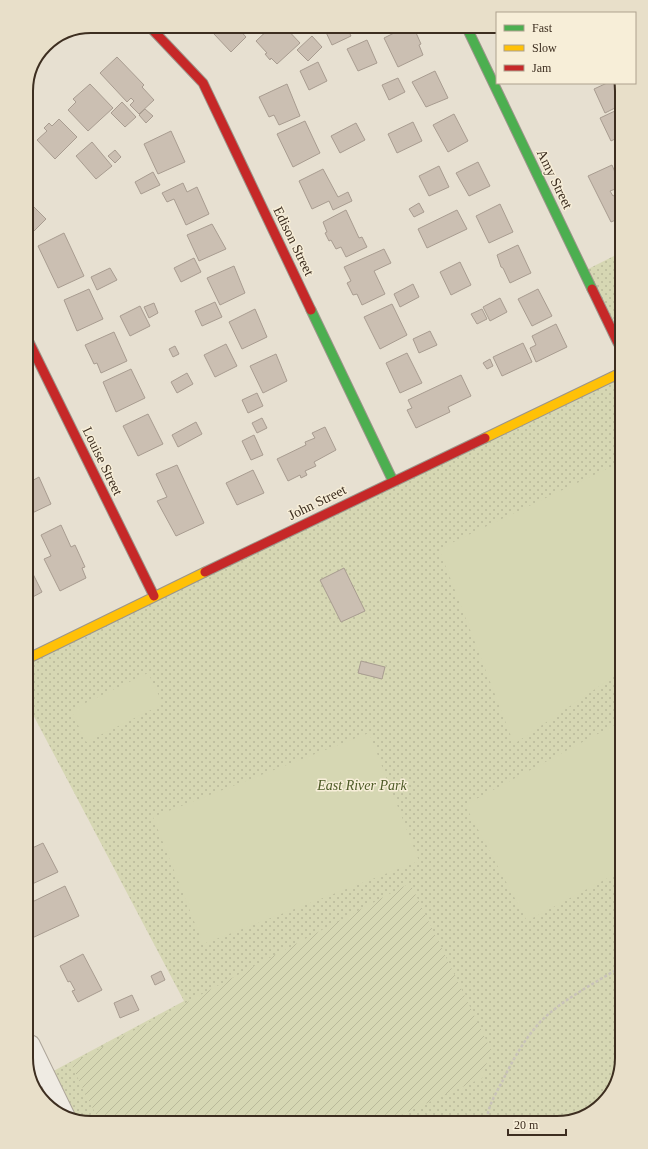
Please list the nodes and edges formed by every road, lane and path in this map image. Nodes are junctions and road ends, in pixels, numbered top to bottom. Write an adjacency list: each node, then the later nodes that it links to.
1 (156, 33): 6 (street, Edison Street)
2 (469, 33): 3 (street, Amy Street)
3 (615, 337)
4 (33, 350): 7 (street, Louise Street)
5 (615, 375): 6 (street, John Street)
6 (393, 481): 7 (street, John Street)
7 (154, 596): 8 (street, John Street)
8 (33, 656)
9 (615, 971): 13 (path)
10 (33, 1054): 11 (street)
11 (38, 1079): 12 (street)
12 (58, 1105)
13 (488, 1116)

